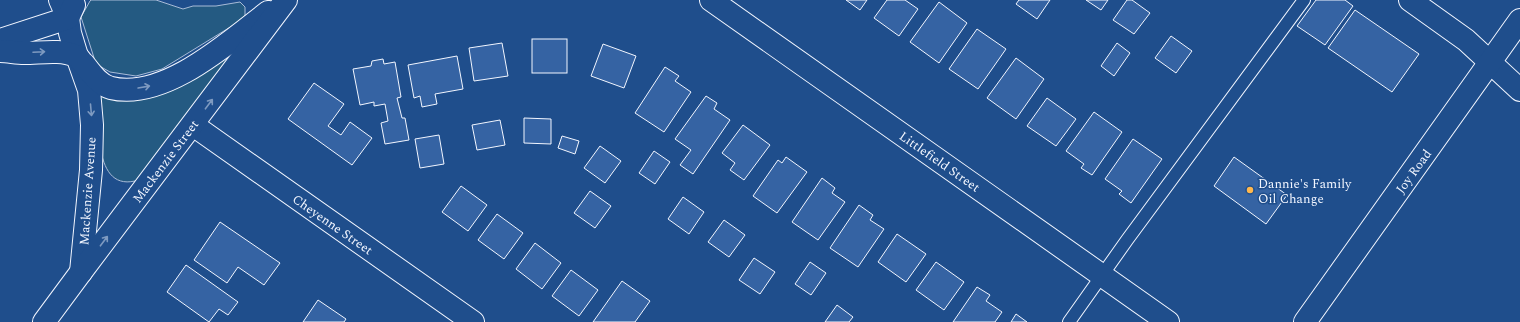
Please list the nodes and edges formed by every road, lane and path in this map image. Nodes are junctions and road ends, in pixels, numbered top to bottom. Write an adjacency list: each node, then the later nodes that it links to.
1 (286, 0): 9 (street, one-way to 1); 12 (street, Mackenzie Street, one-way to 1)
2 (711, 0): 14 (street, Littlefield Street)
3 (1304, 0): 14 (lane)
4 (1410, 0): 10 (street)
5 (69, 6): 7 (street); 9 (street, Mackenzie Avenue)
6 (1520, 20): 10 (street, Joy Road)
7 (0, 40)
8 (0, 51): 9 (street, one-way to 9)
9 (77, 56): 13 (street, Mackenzie Avenue, one-way to 13)
10 (1490, 62): 11 (street); 19 (street, Joy Road)
11 (1520, 90)
12 (193, 125): 13 (street, Mackenzie Street, one-way to 12); 16 (street, Cheyenne Street)
13 (80, 272): 15 (street, Mackenzie Street)
14 (1102, 276): 17 (lane); 18 (street, Littlefield Street)
15 (44, 322)
16 (473, 322)
17 (1069, 322)
18 (1168, 322)
19 (1305, 322)

